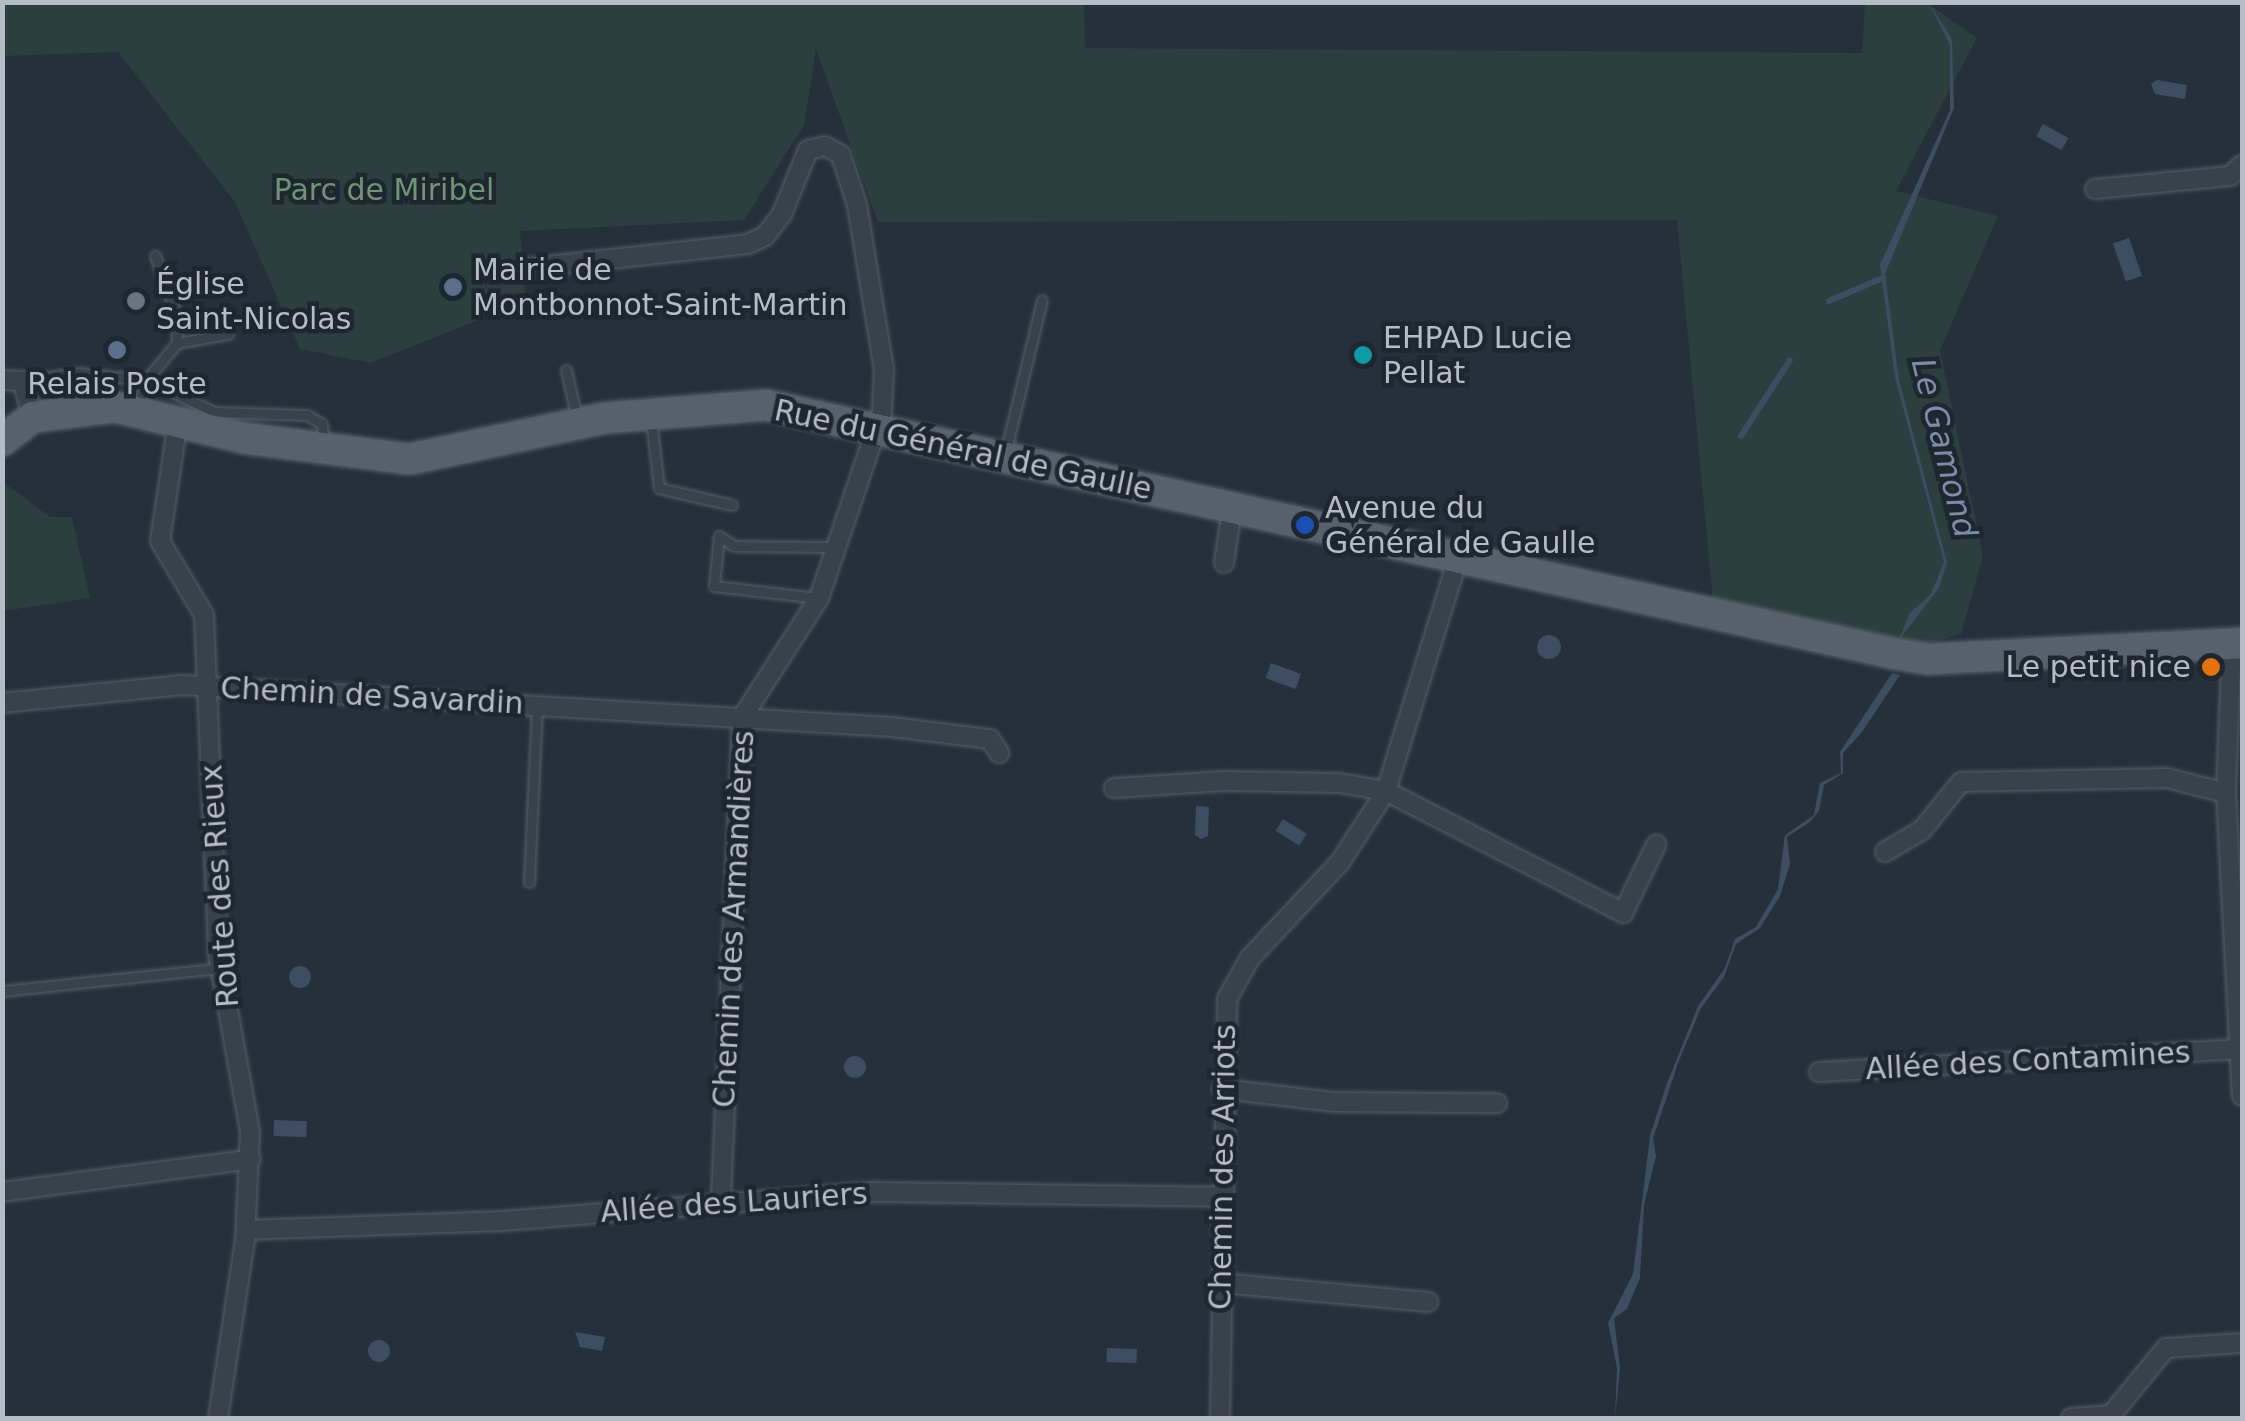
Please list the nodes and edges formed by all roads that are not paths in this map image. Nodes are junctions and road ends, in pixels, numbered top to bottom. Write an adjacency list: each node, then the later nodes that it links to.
1 (2242, 165): 2 (street)
2 (2095, 190)
3 (155, 256): 7 (lane)
4 (528, 268): 17 (street, Chemin des Armandières)
5 (1042, 300): 20 (lane)
6 (228, 334): 7 (lane)
7 (177, 344): 10 (lane)
8 (566, 370): 16 (lane)
9 (2, 380): 11 (street)
10 (146, 380): 11 (lane); 12 (lane); 19 (lane)
11 (22, 382): 14 (street)
12 (137, 411): 14 (main road, Rue du Général de Gaulle); 15 (main road, Rue du Général de Gaulle)
13 (650, 411): 16 (main road, Rue du Général de Gaulle); 17 (main road, Rue du Général de Gaulle); 21 (lane)
14 (33, 417): 18 (main road, Rue du Général de Gaulle)
15 (178, 421): 19 (main road, Rue du Général de Gaulle); 28 (street, Route des Rieux)
16 (577, 422): 19 (main road, Rue du Général de Gaulle)
17 (878, 430): 20 (main road, Rue du Général de Gaulle); 23 (street, Chemin des Armandières)
18 (2, 441)
19 (324, 452)
20 (1004, 457): 22 (main road, Rue du Général de Gaulle)
21 (732, 505)
22 (1232, 509): 24 (main road, Rue du Général de Gaulle); 25 (street)
23 (838, 547): 26 (street, Chemin des Armandières); 26 (lane)
24 (1457, 562): 27 (main road, Rue du Général de Gaulle); 34 (street, Chemin des Arriots)
25 (1224, 563)
26 (818, 598): 31 (street, Chemin des Armandières)
27 (2237, 643): 35 (street)
28 (207, 686): 29 (street, Chemin de Savardin); 30 (street, Chemin de Savardin); 39 (street, Route des Rieux)
29 (2, 703)
30 (537, 706): 31 (street, Chemin de Savardin); 38 (lane)
31 (742, 718): 32 (street, Chemin de Savardin); 49 (street, Chemin des Armandières)
32 (999, 753)
33 (1114, 788): 34 (street)
34 (1386, 791): 36 (street); 43 (street, Chemin des Arriots)
35 (2226, 793): 37 (street); 41 (street)
36 (1656, 845)
37 (1886, 852)
38 (529, 882)
39 (220, 968): 40 (lane); 46 (street, Route des Rieux)
40 (2, 991)
41 (2236, 1049): 42 (street, Allée des Contamines); 44 (street)
42 (1819, 1072)
43 (1222, 1088): 45 (street); 48 (street, Chemin des Arriots)
44 (2242, 1096)
45 (1496, 1103)
46 (251, 1159): 47 (street); 50 (street, Route des Rieux)
47 (2, 1192)
48 (1222, 1197): 49 (street, Allée des Lauriers); 51 (street, Chemin des Arriots)
49 (721, 1201): 50 (street, Allée des Lauriers)
50 (246, 1230): 54 (street, Route des Rieux)
51 (1221, 1284): 52 (street); 55 (street, Chemin des Arriots)
52 (1428, 1302)
53 (2242, 1343): 56 (street)
54 (218, 1418)
55 (1220, 1418)
56 (2070, 1418)

